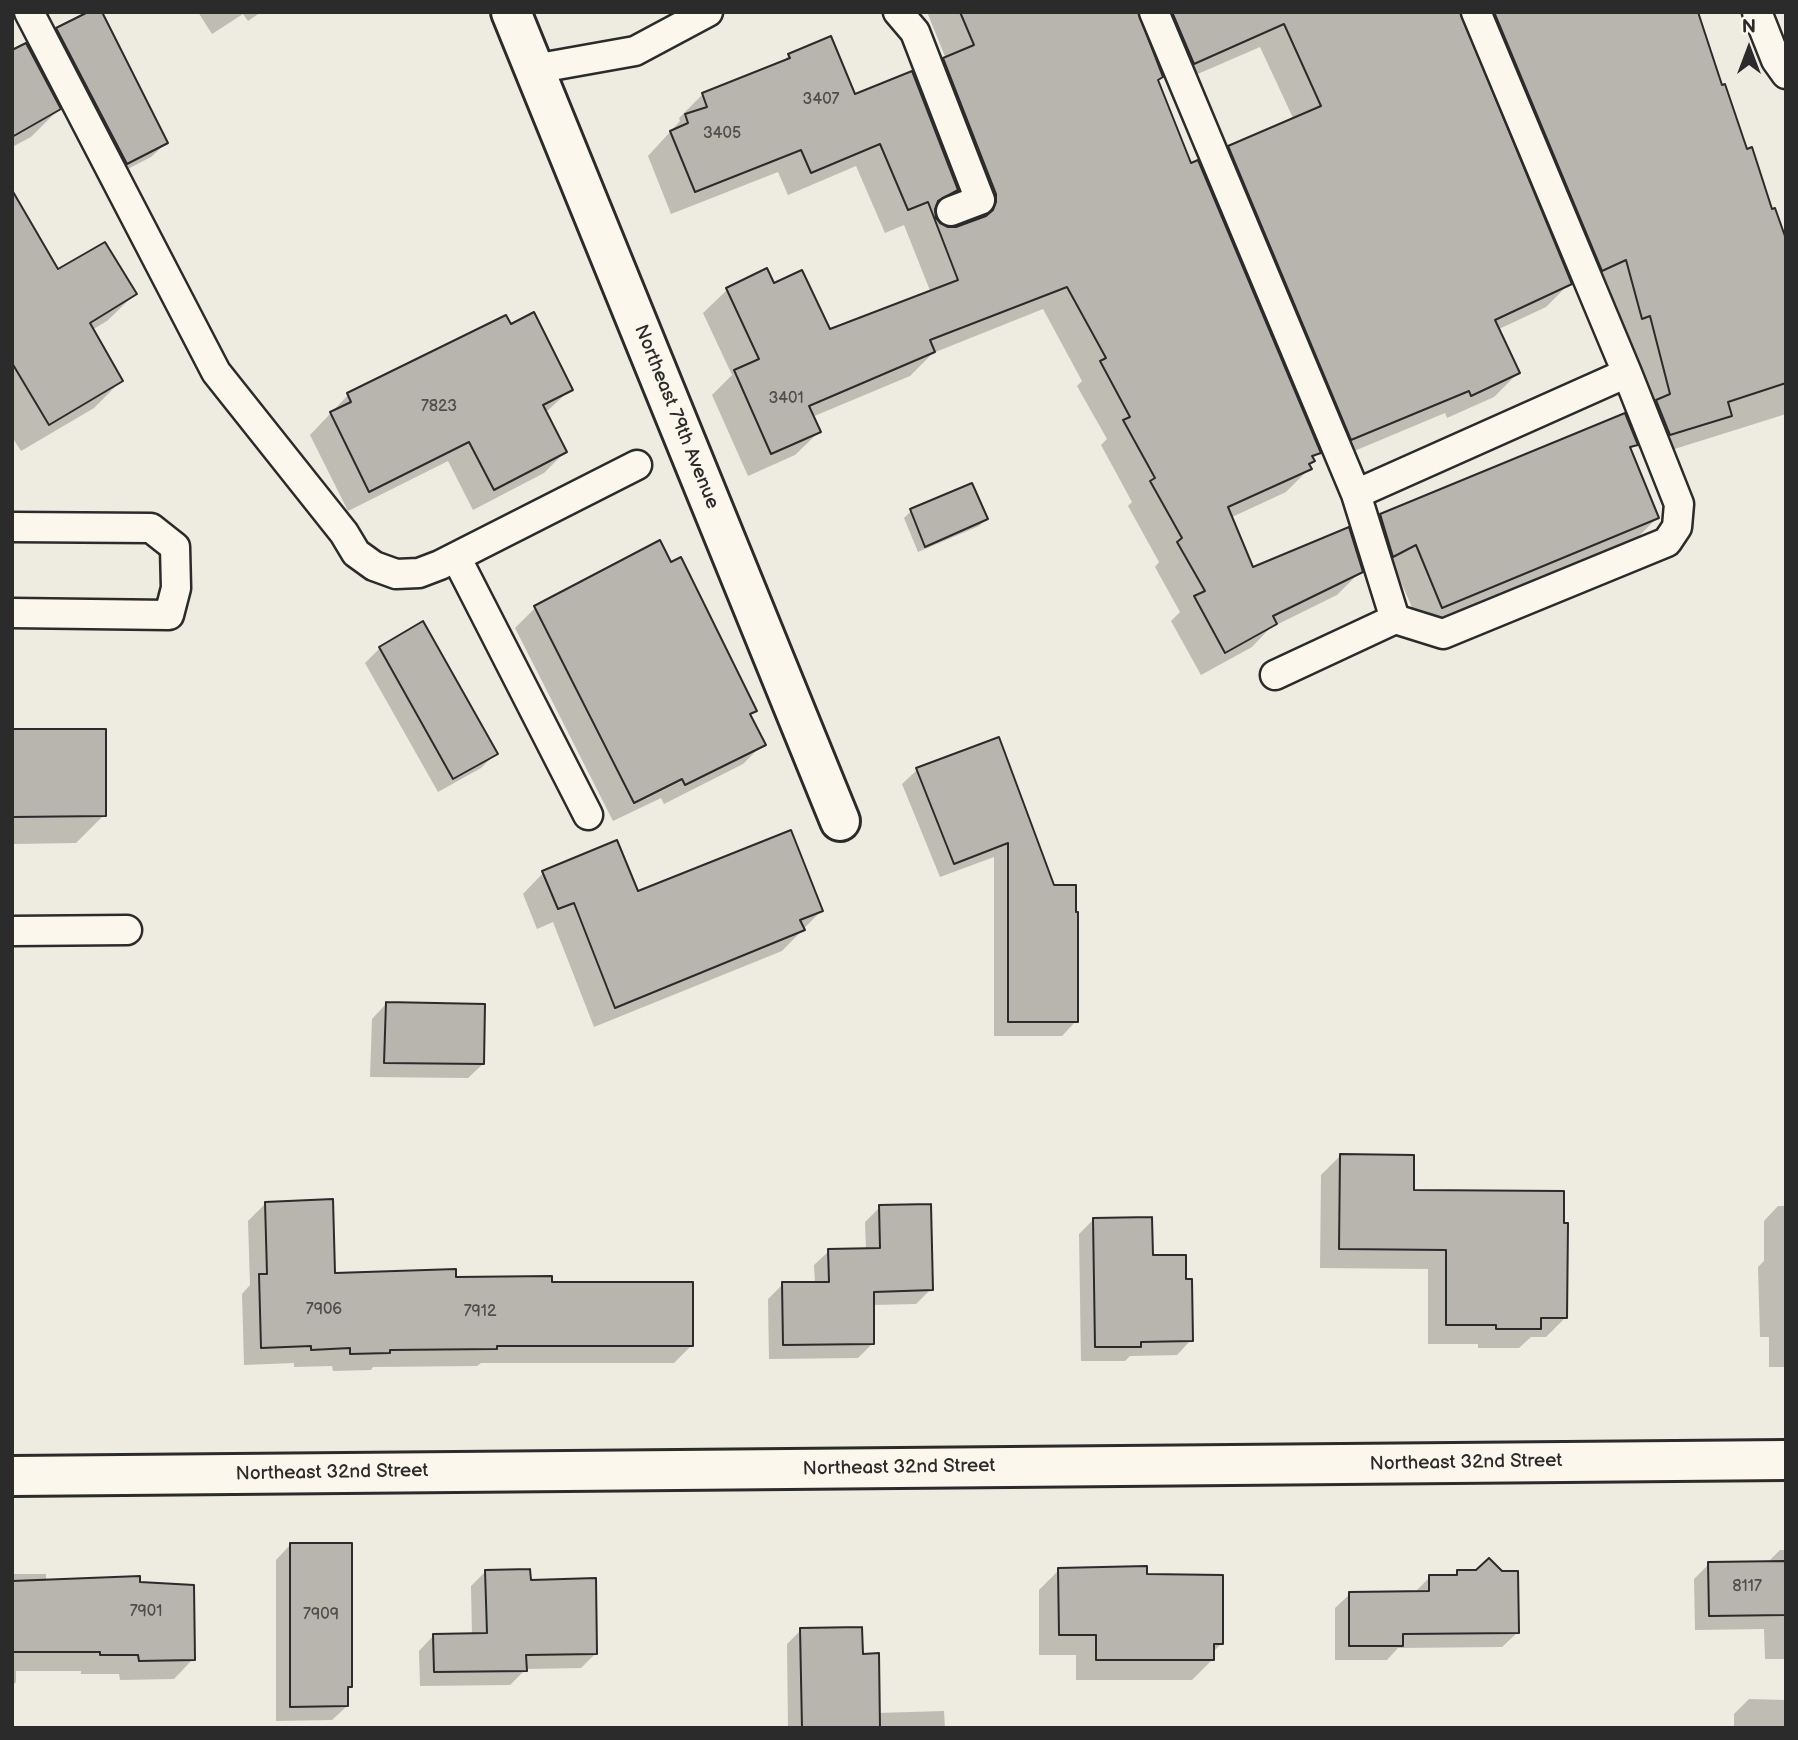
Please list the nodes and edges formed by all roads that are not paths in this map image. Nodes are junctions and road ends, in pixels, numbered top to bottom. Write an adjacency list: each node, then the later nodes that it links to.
1 (29, 12): 15 (lane)
2 (511, 12): 8 (street, Northeast 79th Avenue)
3 (708, 12): 8 (lane)
4 (898, 12): 10 (lane)
5 (1154, 12): 13 (lane)
6 (1476, 12): 11 (lane)
7 (1756, 12): 9 (lane)
8 (534, 69): 20 (street, Northeast 79th Avenue)
9 (1786, 74)
10 (951, 211)
11 (1627, 373): 13 (lane); 17 (lane)
12 (637, 465): 15 (lane)
13 (1356, 494): 17 (lane)
14 (12, 527): 16 (lane)
15 (456, 556): 19 (lane)
16 (12, 613)
17 (1395, 620): 18 (lane)
18 (1275, 675)
19 (588, 815)
20 (841, 821)
21 (127, 930): 22 (lane)
22 (12, 931)
23 (1786, 1460): 24 (street, Northeast 32nd Street)
24 (12, 1476)

